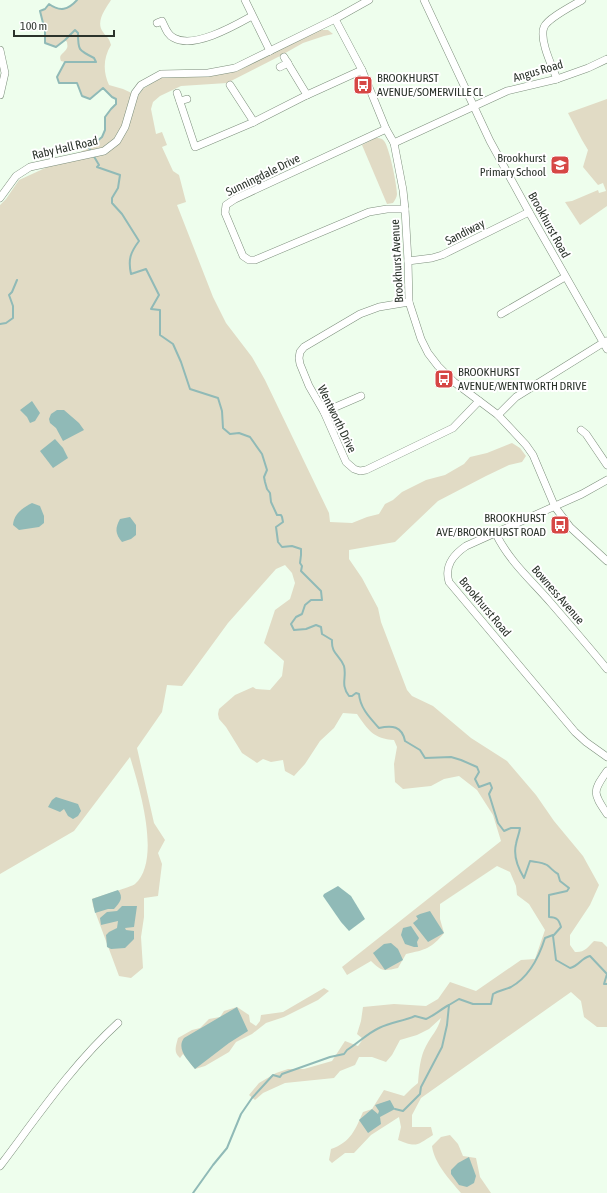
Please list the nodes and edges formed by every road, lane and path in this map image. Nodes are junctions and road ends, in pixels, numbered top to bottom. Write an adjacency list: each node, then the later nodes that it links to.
1 (244, 0): 5 (street)
2 (369, 0): 6 (street, Raby Hall Road)
3 (424, 0): 20 (street, Brookhurst Road)
4 (582, 0): 13 (street)
5 (252, 16): 7 (street); 8 (street)
6 (335, 19): 8 (street, Raby Hall Road); 12 (street, Brookhurst Avenue)
7 (157, 23)
8 (270, 51): 24 (street, Raby Hall Road)
9 (0, 52): 16 (street)
10 (607, 59): 13 (street, Angus Road)
11 (280, 67): 17 (street)
12 (362, 70): 17 (street); 22 (street, Brookhurst Avenue)
13 (557, 79): 20 (street, Angus Road)
14 (230, 85): 21 (street)
15 (177, 93): 19 (street)
16 (0, 95)
17 (307, 95): 21 (street)
18 (187, 99): 19 (street)
19 (180, 101): 21 (street)
20 (475, 107): 23 (street, Angus Road); 26 (street, Brookhurst Road)
21 (254, 122)
22 (386, 129): 23 (street, Brookhurst Avenue); 25 (street, Sunningdale Drive)
23 (394, 143): 25 (street, Brookhurst Avenue)
24 (0, 198)
25 (405, 209): 27 (street, Brookhurst Avenue)
26 (529, 212): 27 (street, Sandiway); 28 (street, Brookhurst Road)
27 (408, 261): 29 (street, Brookhurst Avenue)
28 (565, 277): 30 (street); 31 (street, Brookhurst Road)
29 (409, 302): 33 (street, Brookhurst Avenue); 34 (street, Wentworth Drive)
30 (501, 314)
31 (606, 344): 35 (street)
32 (361, 396): 34 (street)
33 (479, 401): 34 (street, Wentworth Drive); 35 (street, Brookhurst Avenue)
34 (324, 412)
35 (498, 416): 39 (street, Brookhurst Avenue)
36 (586, 431): 37 (street)
37 (607, 465)
38 (607, 480): 39 (street, Brookhurst Road)
39 (555, 507): 40 (street, Brookhurst Road); 41 (street, Brookhurst Avenue)
40 (496, 534): 42 (street, Bowness Avenue); 43 (street, Brookhurst Road)
41 (607, 562)
42 (607, 669)
43 (607, 757)
44 (607, 771): 45 (street)
45 (607, 814)
46 (118, 1023): 47 (street)
47 (0, 1166)

